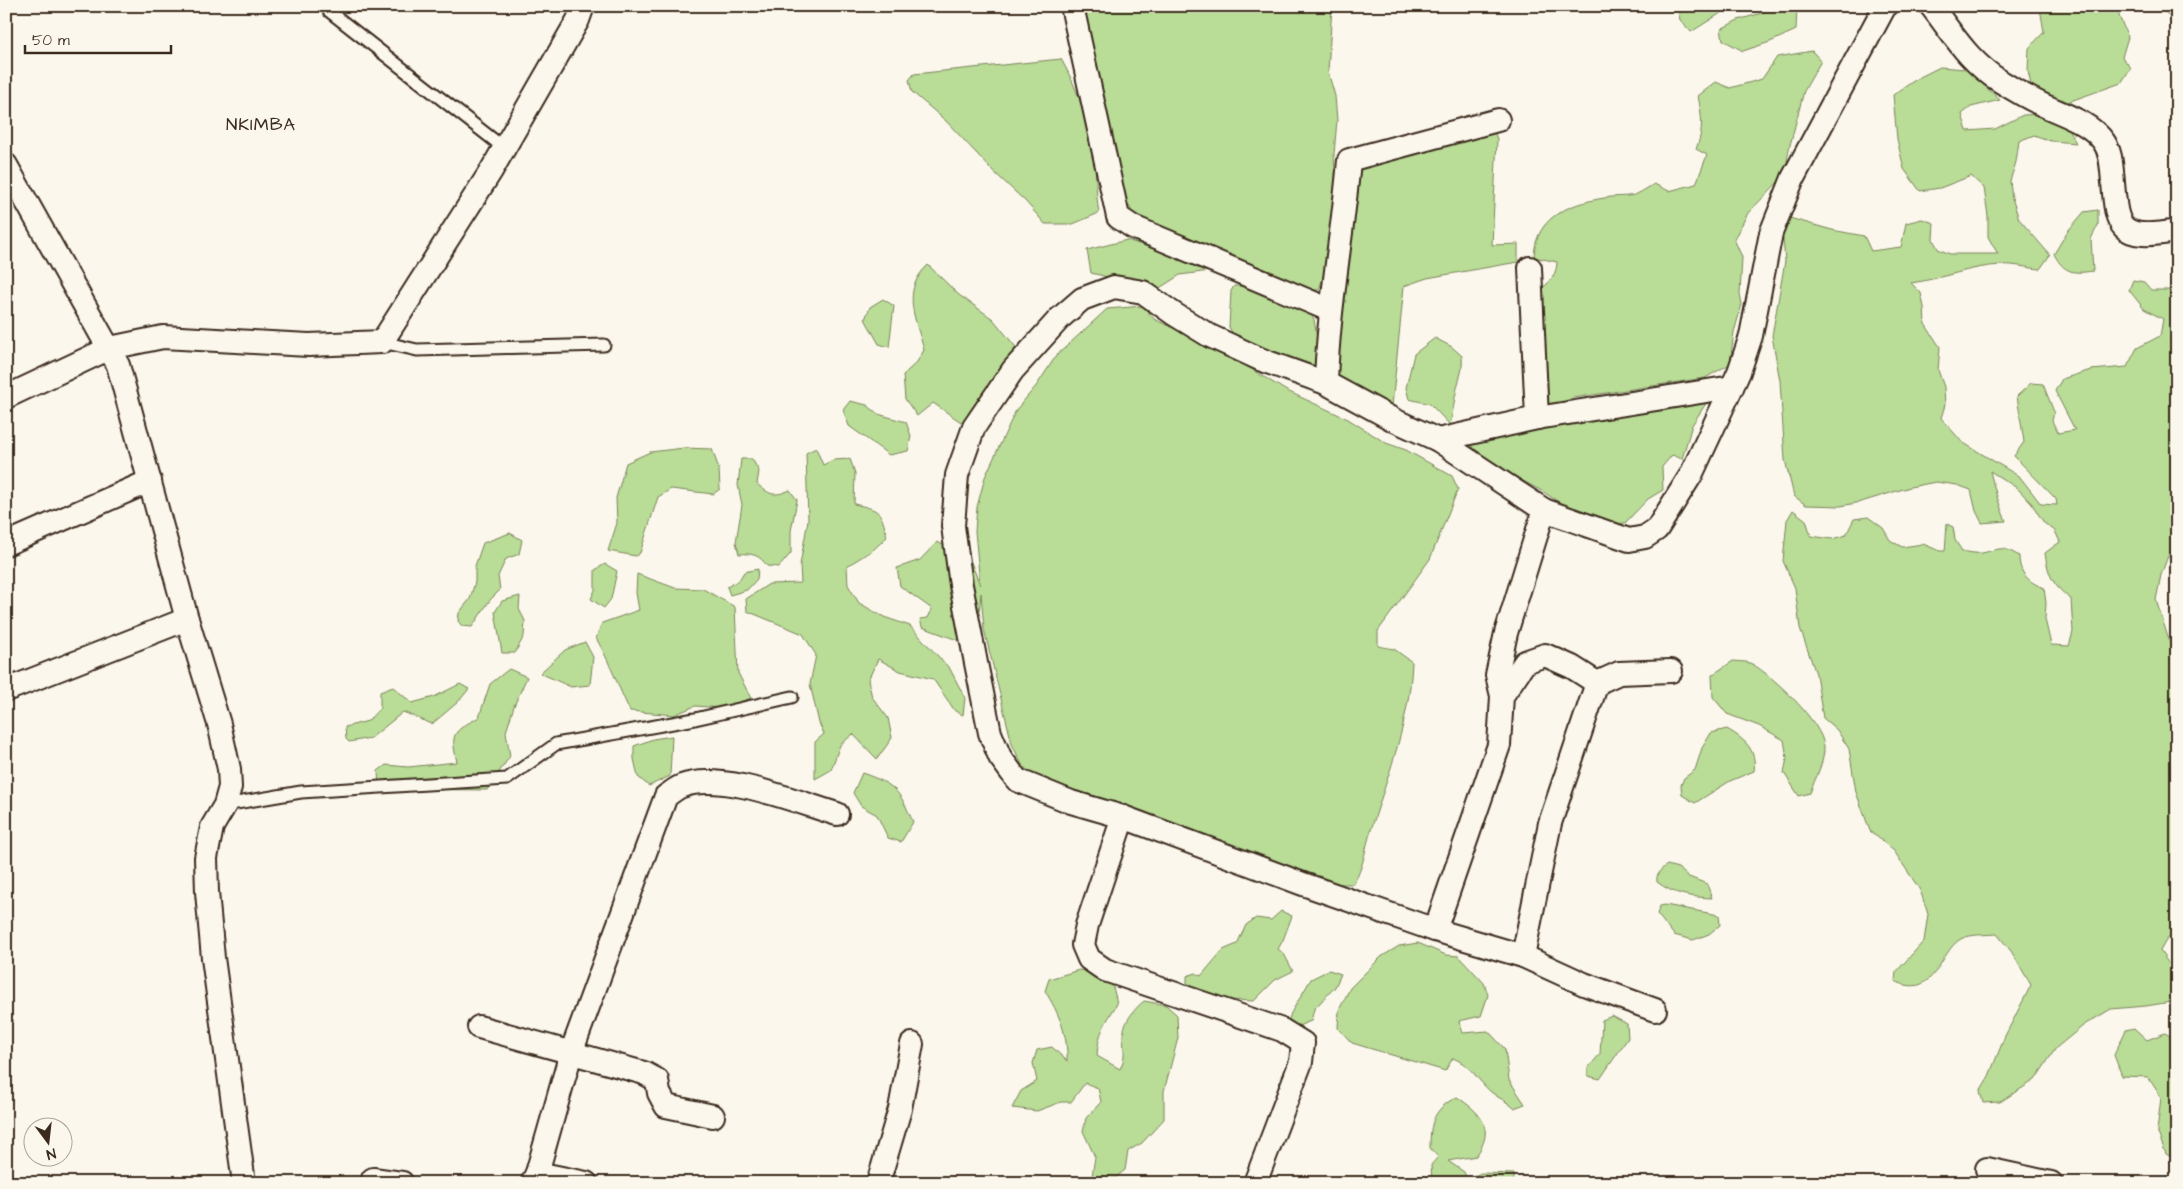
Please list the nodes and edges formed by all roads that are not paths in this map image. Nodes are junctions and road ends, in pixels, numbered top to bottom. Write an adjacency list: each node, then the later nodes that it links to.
1 (583, 6): 7 (street)
2 (1072, 6): 11 (street)
3 (1885, 6): 16 (street)
4 (1931, 6): 9 (street)
5 (329, 11): 7 (lane)
6 (1498, 120): 11 (street)
7 (504, 148): 12 (street)
8 (6, 165): 14 (street)
9 (2177, 231)
10 (1530, 268): 18 (street)
11 (1330, 310): 15 (street)
12 (382, 342): 13 (lane); 14 (street)
13 (604, 345)
14 (110, 348): 17 (street); 20 (street)
15 (1326, 383): 19 (street); 31 (street)
16 (1732, 387): 18 (street); 21 (street)
17 (6, 397)
18 (1536, 418): 19 (street)
19 (1438, 440): 21 (street)
20 (150, 481): 22 (street); 23 (street)
21 (1544, 510): 27 (street)
22 (6, 544)
23 (187, 619): 26 (street); 29 (street)
24 (1671, 671): 25 (street)
25 (1597, 683): 27 (street); 33 (street)
26 (6, 690)
27 (1502, 696): 32 (street)
28 (792, 697): 29 (lane)
29 (224, 805): 42 (street)
30 (837, 814): 37 (street)
31 (1124, 817): 32 (street); 46 (street)
32 (1436, 930): 33 (street)
33 (1523, 956): 34 (street)
34 (1655, 1010)
35 (479, 1027): 37 (street)
36 (912, 1044): 45 (street)
37 (571, 1053): 38 (street); 40 (street)
38 (713, 1116)
39 (1987, 1169): 47 (street)
40 (535, 1178): 44 (street)
41 (373, 1179): 43 (street)
42 (244, 1183)
43 (402, 1183)
44 (586, 1183)
45 (878, 1183)
46 (1254, 1183)
47 (2051, 1183)

